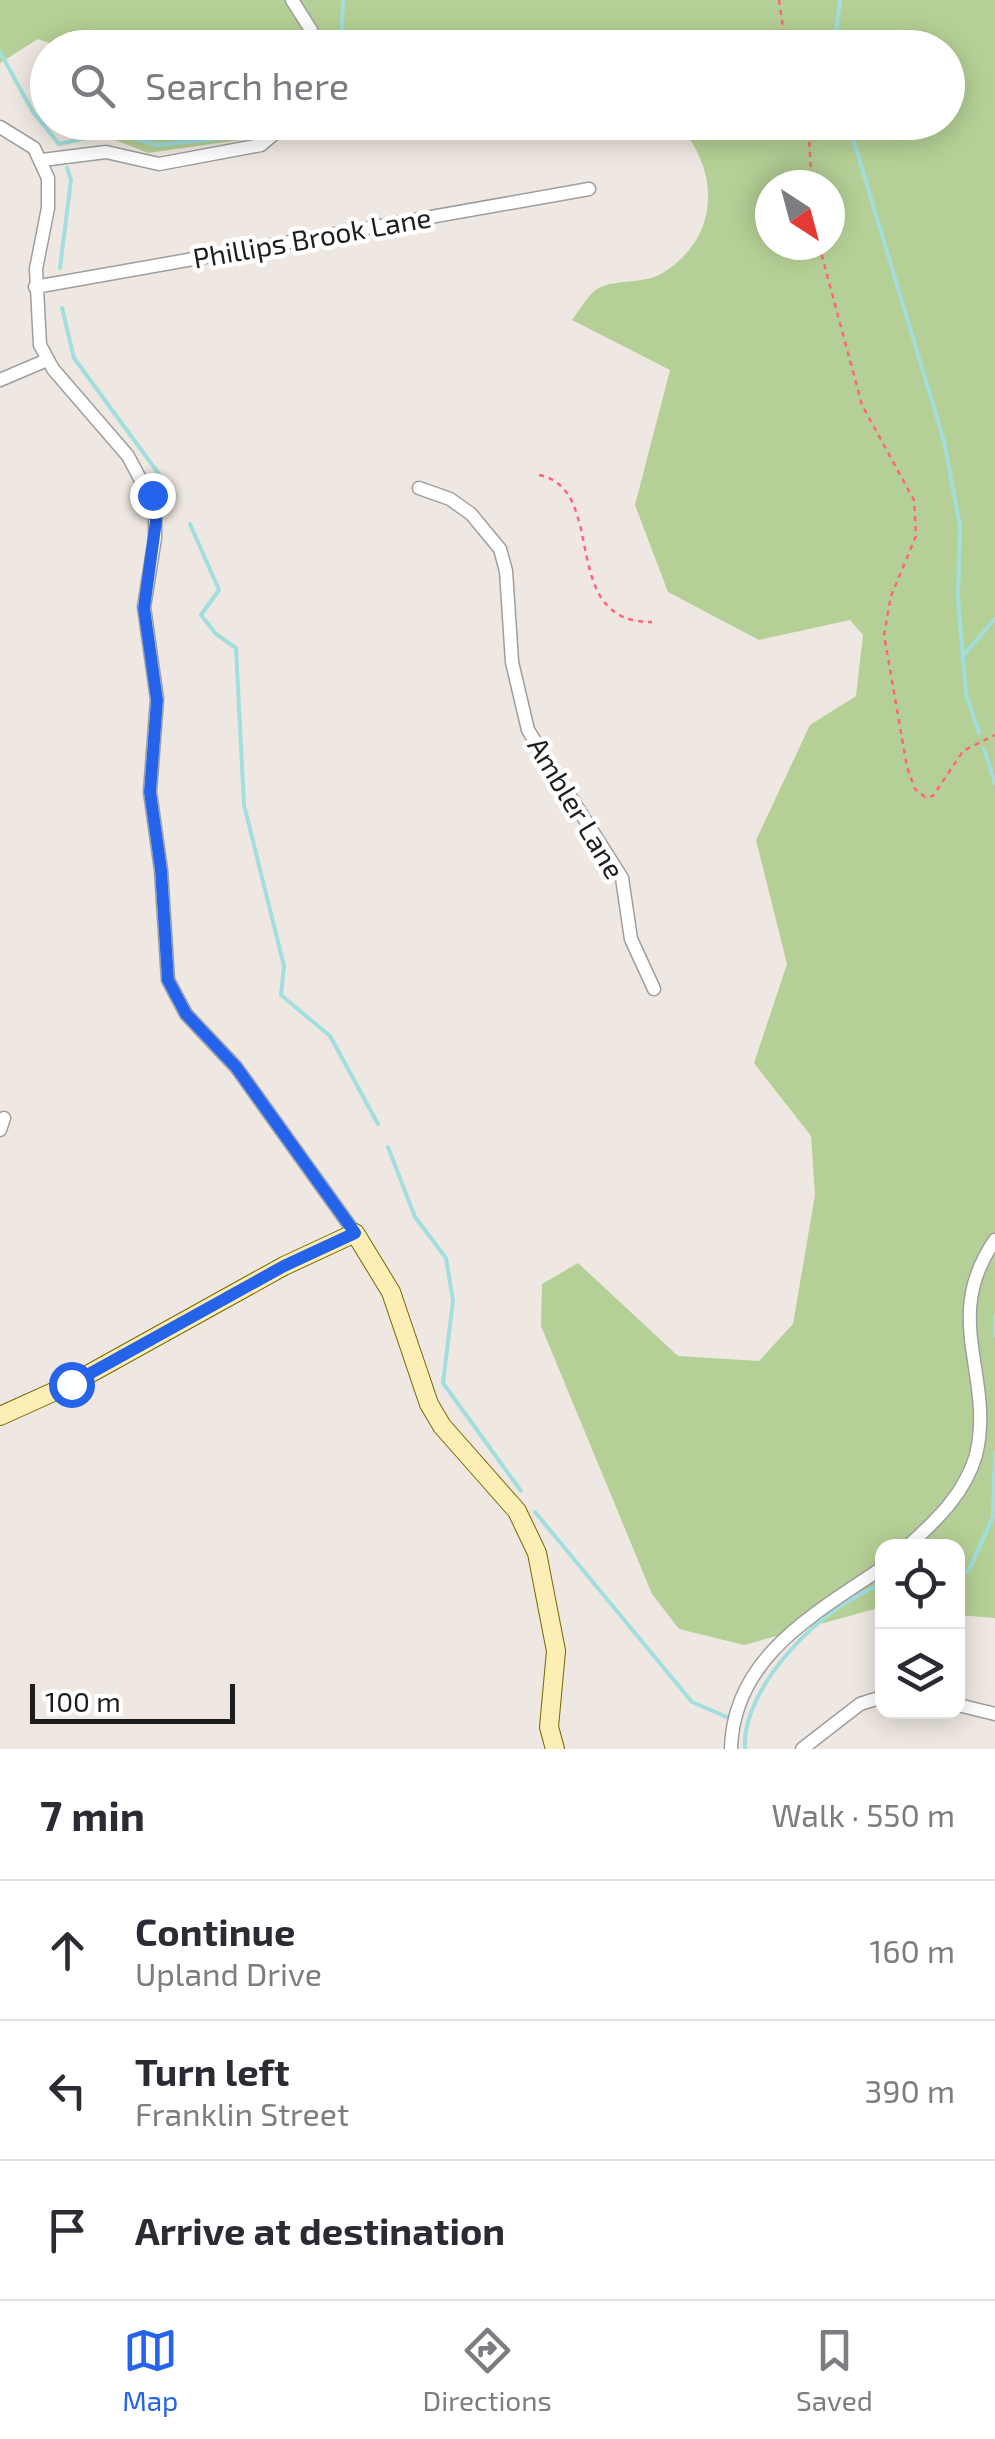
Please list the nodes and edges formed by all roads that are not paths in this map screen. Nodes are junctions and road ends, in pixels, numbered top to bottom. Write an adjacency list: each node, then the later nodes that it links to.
1 (292, 0): 2 (street)
2 (312, 30)
3 (0, 126): 5 (street)
4 (267, 140): 5 (street)
5 (42, 160): 7 (street)
6 (589, 189): 7 (street, Phillips Brook Lane)
7 (35, 287): 8 (street)
8 (47, 360): 9 (street); 12 (street)
9 (0, 380)
10 (419, 488): 11 (street, Ambler Lane)
11 (654, 990)
12 (355, 1233): 14 (street); 20 (street)
13 (995, 1240): 15 (street)
14 (0, 1416)
15 (915, 1539)
16 (875, 1573): 21 (street)
17 (875, 1699): 22 (street)
18 (965, 1707): 19 (street)
19 (995, 1714)
20 (554, 1749)
21 (731, 1749)
22 (802, 1749)

